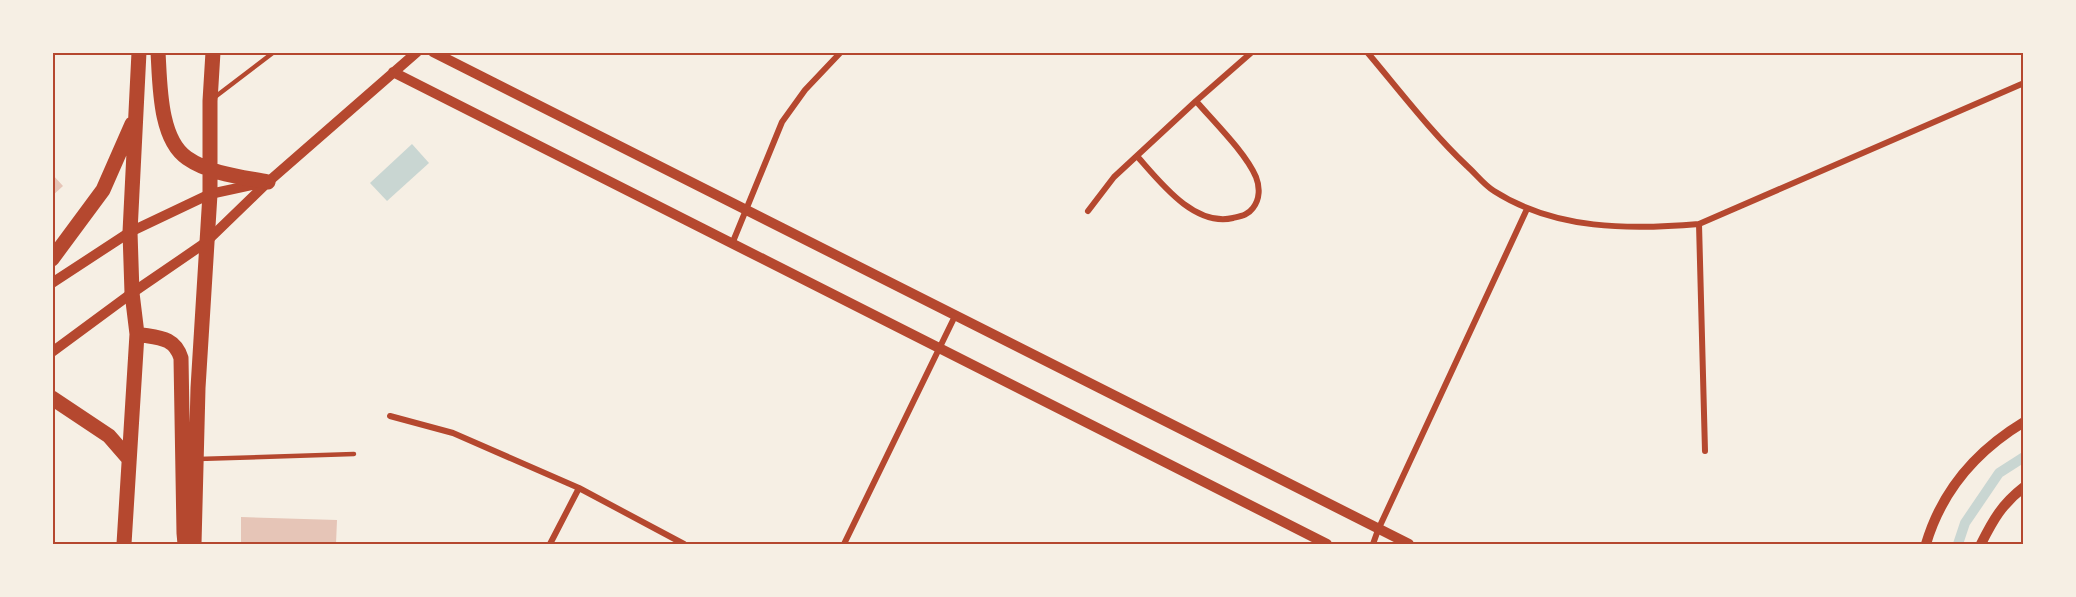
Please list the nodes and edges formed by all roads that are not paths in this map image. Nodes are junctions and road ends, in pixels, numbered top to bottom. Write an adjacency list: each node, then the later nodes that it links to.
1 (139, 52): 14 (main road)
2 (159, 52): 16 (main road)
3 (213, 52): 12 (main road)
4 (274, 52): 12 (lane)
5 (417, 52): 10 (street)
6 (433, 52): 20 (street)
7 (841, 52): 20 (street)
8 (1252, 52): 13 (street)
9 (1367, 52): 19 (street)
10 (393, 72): 17 (street); 25 (street)
11 (2024, 83): 22 (street)
12 (210, 101): 16 (main road)
13 (1196, 101): 15 (street); 15 (street)
14 (135, 116): 23 (main road); 26 (main road)
15 (1137, 156): 21 (street)
16 (210, 169): 17 (main road); 18 (main road)
17 (268, 182): 18 (street); 24 (street)
18 (210, 194): 23 (street); 24 (main road)
19 (1527, 209): 22 (street); 42 (street)
20 (746, 211): 25 (street); 29 (street)
21 (1088, 211)
22 (1699, 224): 36 (street)
23 (130, 232): 27 (street); 28 (main road)
24 (205, 243): 28 (street); 39 (main road)
25 (732, 244): 31 (street)
26 (52, 259)
27 (52, 283)
28 (132, 293): 30 (main road); 32 (street)
29 (956, 315): 31 (street); 42 (street)
30 (137, 334): 38 (main road); 44 (main road)
31 (939, 347): 48 (street); 49 (street)
32 (52, 352)
33 (52, 398): 38 (main road)
34 (390, 416): 41 (street)
35 (2024, 422): 52 (street)
36 (1705, 451)
37 (354, 454): 39 (lane)
38 (129, 459): 43 (main road)
39 (196, 459): 45 (main road)
40 (2024, 487): 53 (street)
41 (579, 488): 46 (street); 47 (street)
42 (1378, 530): 50 (street); 51 (street)
43 (124, 544)
44 (185, 544)
45 (194, 544)
46 (550, 544)
47 (684, 544)
48 (844, 544)
49 (1327, 544)
50 (1373, 544)
51 (1409, 544)
52 (1926, 544)
53 (1981, 544)

